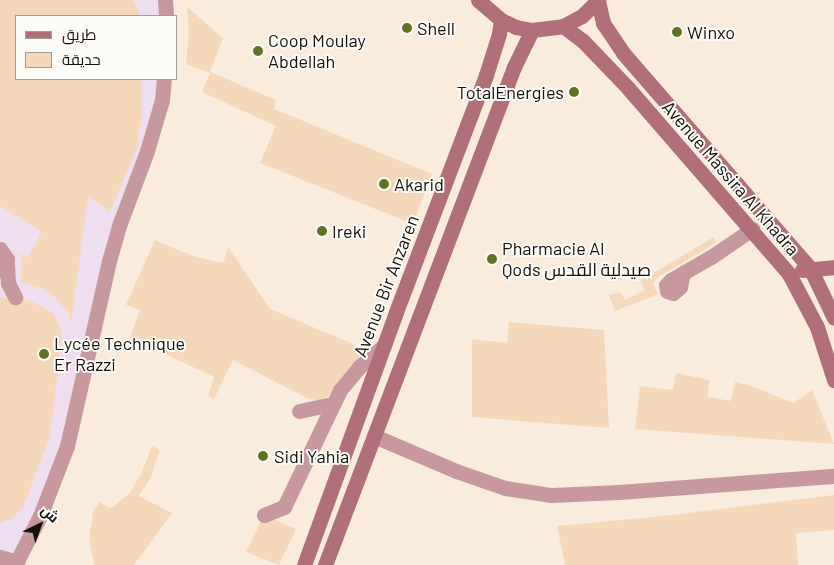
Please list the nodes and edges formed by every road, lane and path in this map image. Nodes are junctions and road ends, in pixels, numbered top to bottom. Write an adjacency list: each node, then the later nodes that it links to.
1 (165, 0): 4 (street)
2 (478, 0): 5 (main road)
3 (598, 0): 6 (main road); 12 (main road, Avenue Massira Al Khadra)
4 (166, 15)
5 (501, 20): 7 (main road); 18 (main road, Avenue Bir Anzaren)
6 (563, 26): 7 (main road); 9 (main road, Avenue Massira Al Khadra)
7 (532, 30): 22 (main road)
8 (164, 80): 27 (street)
9 (752, 229): 14 (street); 15 (main road, Avenue Massira Al Khadra)
10 (0, 249): 13 (street)
11 (834, 267): 12 (main road)
12 (810, 268): 15 (main road); 17 (main road, Avenue Massira Al Khadra)
13 (3, 271): 16 (street)
14 (683, 273)
15 (789, 274): 19 (main road, Avenue Massira Al Khadra)
16 (15, 297)
17 (834, 318)
18 (384, 345): 20 (street); 26 (main road, Avenue Bir Anzaren)
19 (834, 380)
20 (333, 404): 21 (street); 24 (street)
21 (299, 411)
22 (374, 436): 23 (street); 28 (main road)
23 (834, 476)
24 (264, 516)
25 (0, 557): 27 (street)
26 (303, 563): 28 (street)
27 (16, 564)
28 (323, 565)

